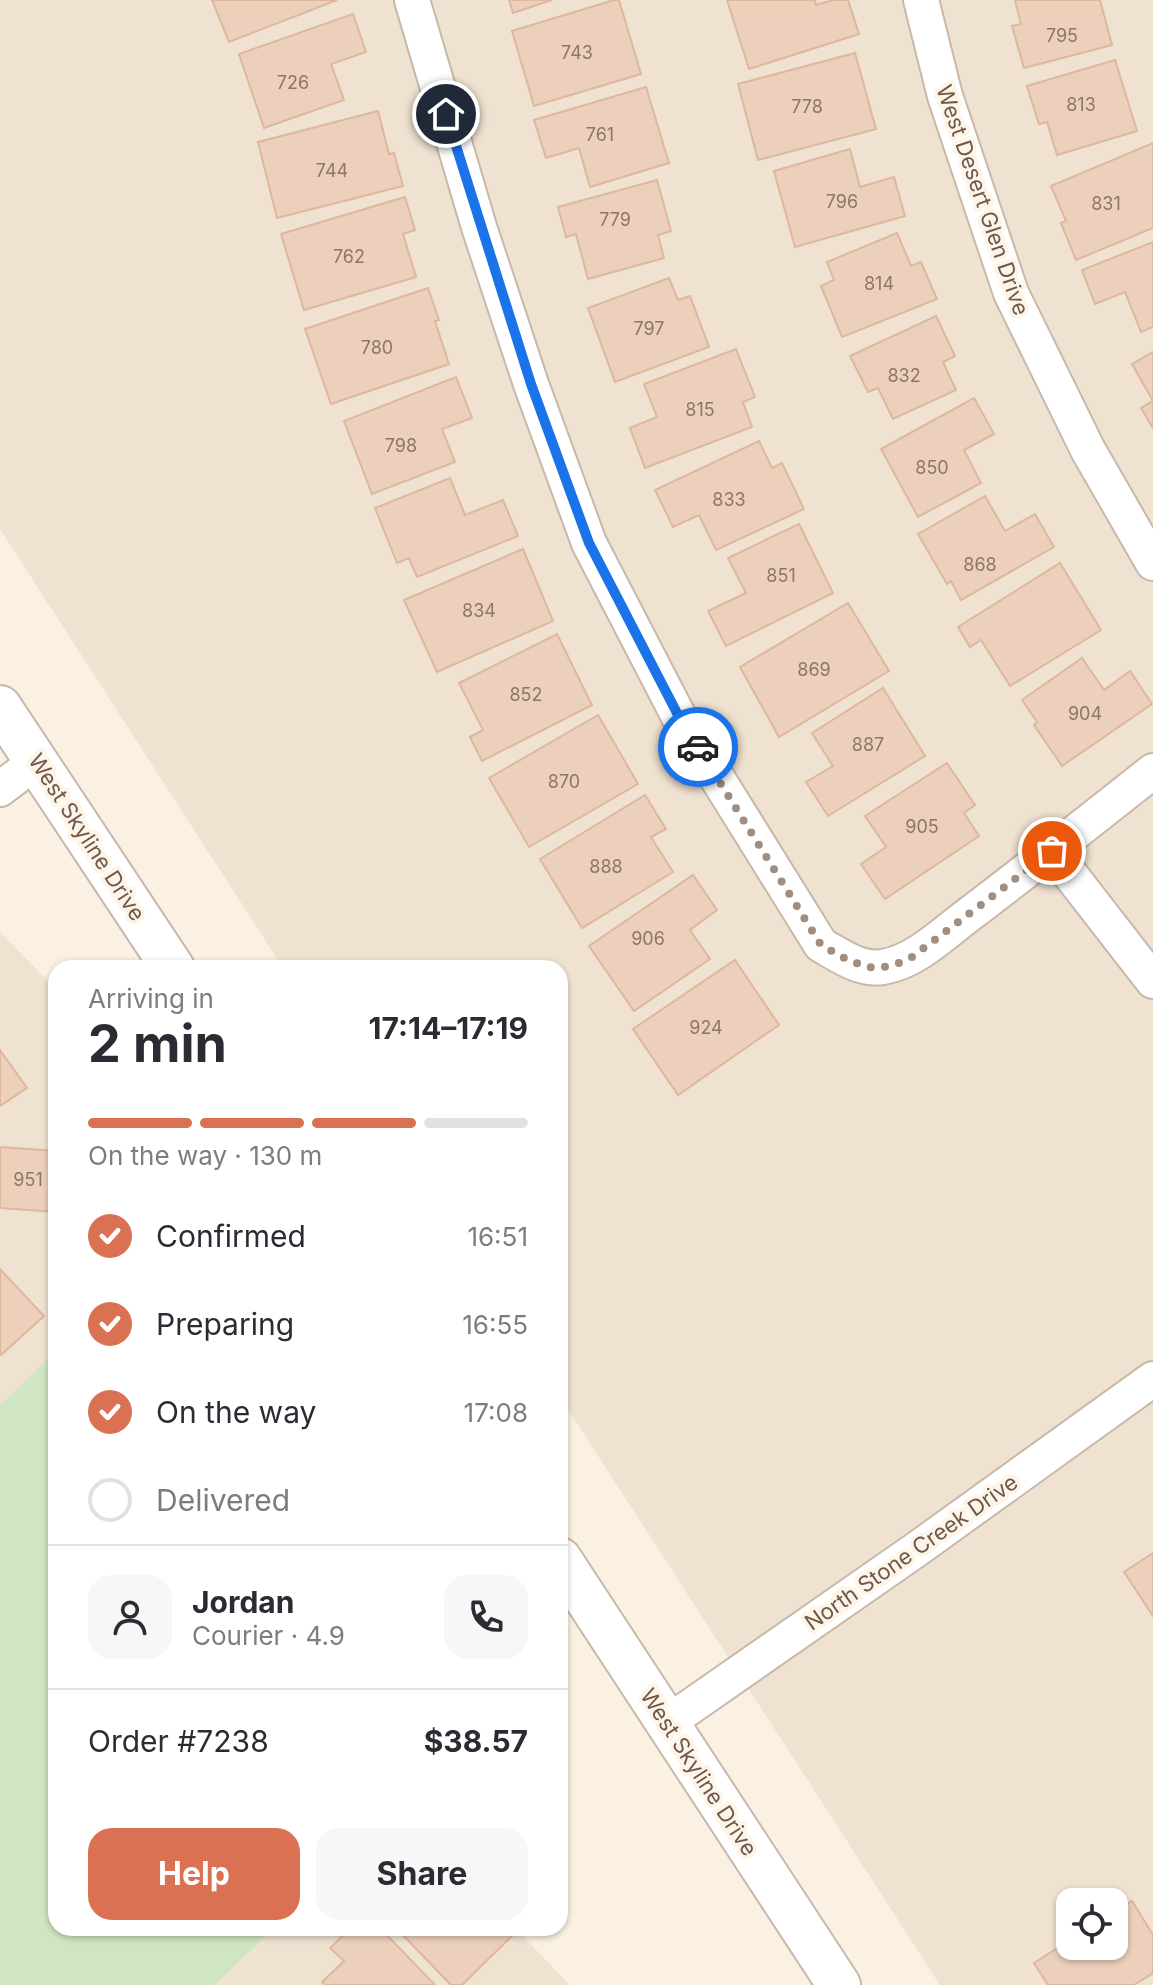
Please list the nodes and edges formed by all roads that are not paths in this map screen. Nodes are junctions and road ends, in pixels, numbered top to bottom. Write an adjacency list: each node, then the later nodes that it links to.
1 (412, 0): 8 (street)
2 (921, 0): 3 (street, West Desert Glen Drive)
3 (1153, 563)
4 (0, 707): 5 (street, West Skyline Drive)
5 (37, 761): 7 (street); 9 (street, West Skyline Drive)
6 (1153, 771): 8 (street)
7 (0, 789)
8 (1052, 851): 10 (street)
9 (168, 960)
10 (1153, 981)
11 (1153, 1379): 13 (street, North Stone Creek Drive)
12 (568, 1571): 13 (street, West Skyline Drive)
13 (667, 1723): 14 (street, West Skyline Drive)
14 (839, 1985)

